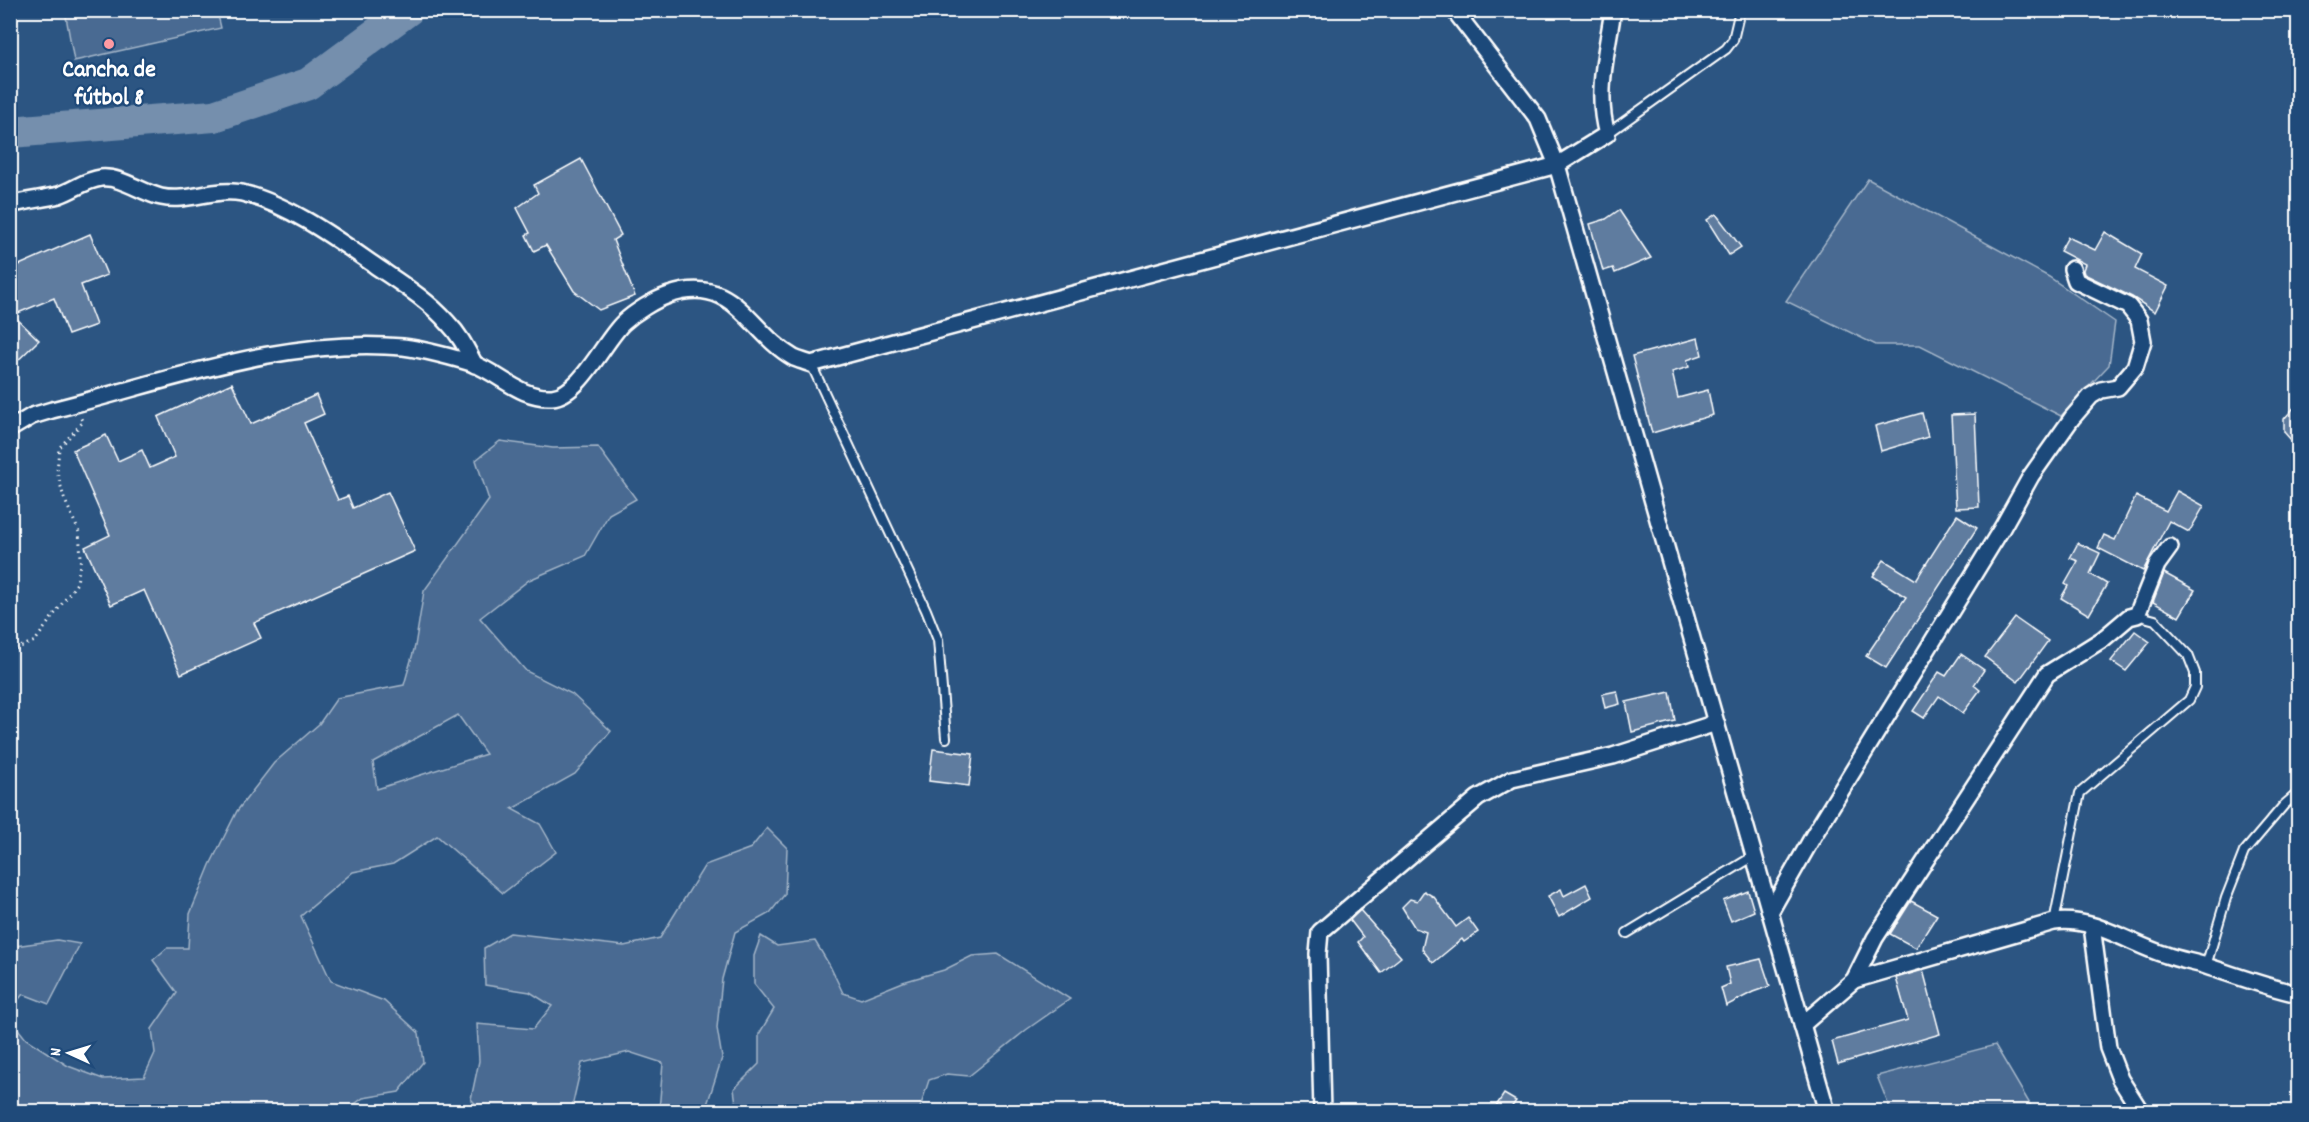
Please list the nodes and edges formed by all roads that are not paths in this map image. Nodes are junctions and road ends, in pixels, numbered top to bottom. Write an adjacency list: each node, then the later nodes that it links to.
1 (1454, 10): 5 (street)
2 (1613, 10): 4 (street)
3 (1740, 10): 4 (lane)
4 (1607, 134): 5 (street)
5 (1557, 165): 8 (street); 13 (street)
6 (10, 206): 9 (street)
7 (2072, 269): 17 (street)
8 (811, 364): 9 (street); 14 (lane)
9 (475, 365): 10 (street)
10 (10, 429)
11 (2170, 547): 12 (street)
12 (2137, 615): 18 (lane); 22 (street)
13 (1716, 723): 16 (street); 25 (street)
14 (945, 738)
15 (2298, 793): 21 (lane)
16 (1754, 856): 17 (street); 20 (lane)
17 (1770, 912): 24 (street)
18 (2054, 922): 19 (street); 22 (street)
19 (2092, 926): 21 (street); 27 (street)
20 (1627, 933)
21 (2206, 966): 23 (street)
22 (1854, 980): 24 (street)
23 (2298, 994)
24 (1802, 1024): 26 (street)
25 (1322, 1112)
26 (1827, 1112)
27 (2141, 1112)

